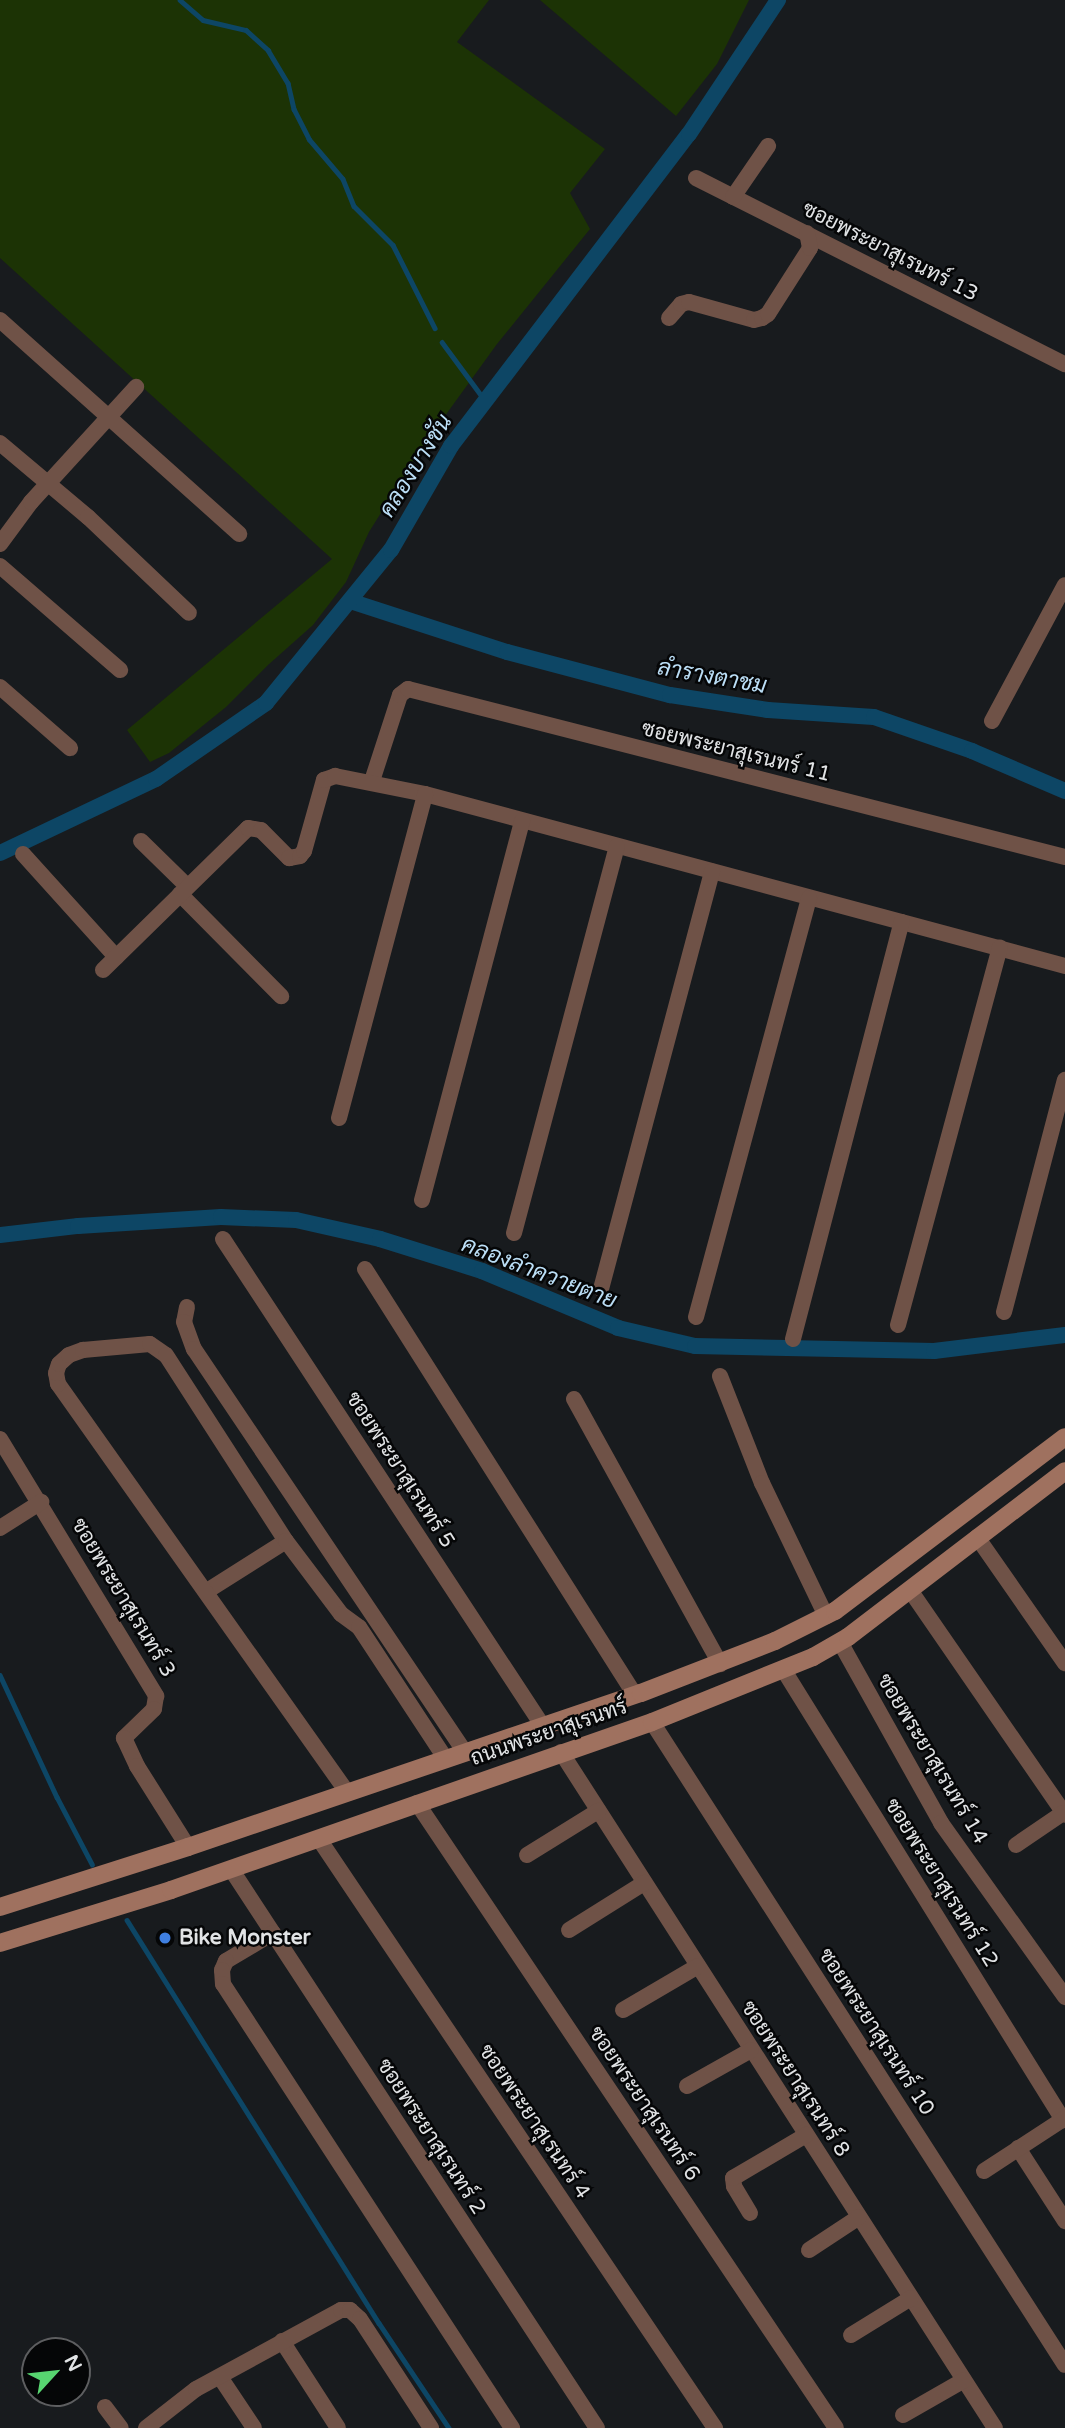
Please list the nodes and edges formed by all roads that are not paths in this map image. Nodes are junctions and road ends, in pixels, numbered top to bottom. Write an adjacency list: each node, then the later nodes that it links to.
1 (768, 146): 3 (street)
2 (696, 178): 3 (street, ซอยพระยาสุเรนทร์ 13)
3 (733, 197): 4 (street, ซอยพระยาสุเรนทร์ 13)
4 (807, 233): 5 (street); 7 (street, ซอยพระยาสุเรนทร์ 13)
5 (669, 318)
6 (0, 320): 9 (street)
7 (1065, 364)
8 (136, 387): 9 (street)
9 (108, 417): 11 (street); 12 (street)
10 (0, 443): 11 (street)
11 (47, 485): 13 (street); 16 (street)
12 (239, 534)
13 (0, 544)
14 (0, 566): 17 (street)
15 (1065, 584): 19 (street)
16 (189, 613)
17 (120, 670)
18 (0, 687): 20 (street)
19 (992, 721)
20 (69, 748)
21 (372, 781): 22 (street); 27 (street, ซอยพระยาสุเรนทร์ 11); 29 (street)
22 (425, 794): 23 (street); 38 (street)
23 (522, 821): 25 (street); 39 (street)
24 (141, 841): 29 (street)
25 (617, 847): 28 (street); 40 (street)
26 (23, 854): 33 (street)
27 (1065, 857)
28 (712, 872): 30 (street); 43 (street)
29 (183, 890): 33 (street); 36 (street)
30 (808, 898): 31 (street); 46 (street)
31 (902, 922): 32 (street); 48 (street)
32 (1000, 948): 34 (street); 47 (street)
33 (116, 957): 35 (street)
34 (1065, 966)
35 (103, 970)
36 (281, 996)
37 (1065, 1080): 45 (street)
38 (339, 1118)
39 (422, 1200)
40 (514, 1233)
41 (223, 1239): 67 (street, ซอยพระยาสุเรนทร์ 5)
42 (365, 1269): 65 (street)
43 (601, 1289)
44 (187, 1307): 68 (street)
45 (1003, 1312)
46 (696, 1317)
47 (898, 1325)
48 (793, 1339)
49 (720, 1376): 60 (street)
50 (574, 1399): 63 (street)
51 (1065, 1437): 60 (street, ถนนพระยาสุเรนทร์)
52 (0, 1439): 54 (street, ซอยพระยาสุเรนทร์ 3)
53 (1065, 1471): 56 (street, ถนนพระยาสุเรนทร์)
54 (41, 1502): 55 (street); 77 (street, ซอยพระยาสุเรนทร์ 3)
55 (0, 1528)
56 (976, 1537): 58 (street, ถนนพระยาสุเรนทร์); 62 (street)
57 (286, 1541): 59 (street); 59 (street); 70 (street)
58 (910, 1590): 61 (street, ถนนพระยาสุเรนทร์); 74 (street)
59 (207, 1591): 71 (street)
60 (826, 1616): 63 (street, ถนนพระยาสุเรนทร์)
61 (840, 1642): 64 (street, ถนนพระยาสุเรนทร์); 86 (street, ซอยพระยาสุเรนทร์ 14)
62 (1065, 1663)
63 (720, 1664): 65 (street, ถนนพระยาสุเรนทร์)
64 (783, 1669): 66 (street, ถนนพระยาสุเรนทร์); 90 (street, ซอยพระยาสุเรนทร์ 12)
65 (635, 1695): 66 (street); 67 (street, ถนนพระยาสุเรนทร์)
66 (652, 1722): 69 (street, ถนนพระยาสุเรนทร์); 101 (street, ซอยพระยาสุเรนทร์ 10)
67 (542, 1725): 68 (street, ถนนพระยาสุเรนทร์)
68 (464, 1751): 70 (street, ถนนพระยาสุเรนทร์)
69 (561, 1752): 72 (street, ถนนพระยาสุเรนทร์); 73 (street, ซอยพระยาสุเรนทร์ 8)
70 (445, 1758): 71 (street, ถนนพระยาสุเรนทร์)
71 (347, 1792): 77 (street, ถนนพระยาสุเรนทร์)
72 (417, 1803): 75 (street, ถนนพระยาสุเรนทร์); 114 (street, ซอยพระยาสุเรนทร์ 6)
73 (598, 1811): 78 (street); 80 (street, ซอยพระยาสุเรนทร์ 8)
74 (1064, 1814): 76 (street)
75 (319, 1839): 79 (street, ถนนพระยาสุเรนทร์); 113 (street, ซอยพระยาสุเรนทร์ 4)
76 (1016, 1845)
77 (188, 1847): 81 (street, ถนนพระยาสุเรนทร์)
78 (527, 1855)
79 (231, 1869): 83 (street, ซอยพระยาสุเรนทร์ 2); 84 (street, ถนนพระยาสุเรนทร์)
80 (644, 1883): 82 (street); 85 (street, ซอยพระยาสุเรนทร์ 8)
81 (0, 1907)
82 (569, 1930)
83 (273, 1933): 111 (street); 112 (street, ซอยพระยาสุเรนทร์ 2)
84 (0, 1943)
85 (698, 1966): 87 (street); 88 (street, ซอยพระยาสุเรนทร์ 8)
86 (1065, 1997)
87 (623, 2010)
88 (751, 2050): 89 (street); 91 (street, ซอยพระยาสุเรนทร์ 8)
89 (687, 2086)
90 (1064, 2119): 92 (street, ซอยพระยาสุเรนทร์ 12)
91 (806, 2135): 94 (street); 95 (street, ซอยพระยาสุเรนทร์ 8)
92 (1018, 2148): 93 (street, ซอยพระยาสุเรนทร์ 12); 96 (street)
93 (984, 2171)
94 (750, 2213)
95 (859, 2217): 97 (street); 98 (street, ซอยพระยาสุเรนทร์ 8)
96 (1065, 2221)
97 (809, 2250)
98 (911, 2298): 99 (street); 103 (street, ซอยพระยาสุเรนทร์ 8)
99 (851, 2335)
100 (282, 2342): 102 (street); 109 (street); 110 (street)
101 (1065, 2365)
102 (220, 2377): 106 (street); 108 (street)
103 (964, 2380): 105 (street); 115 (street, ซอยพระยาสุเรนทร์ 8)
104 (105, 2407): 107 (street)
105 (903, 2415)
106 (153, 2425)
107 (121, 2428)
108 (254, 2428)
109 (338, 2428)
110 (431, 2428)
111 (512, 2428)
112 (597, 2428)
113 (715, 2428)
114 (836, 2428)
115 (995, 2428)

